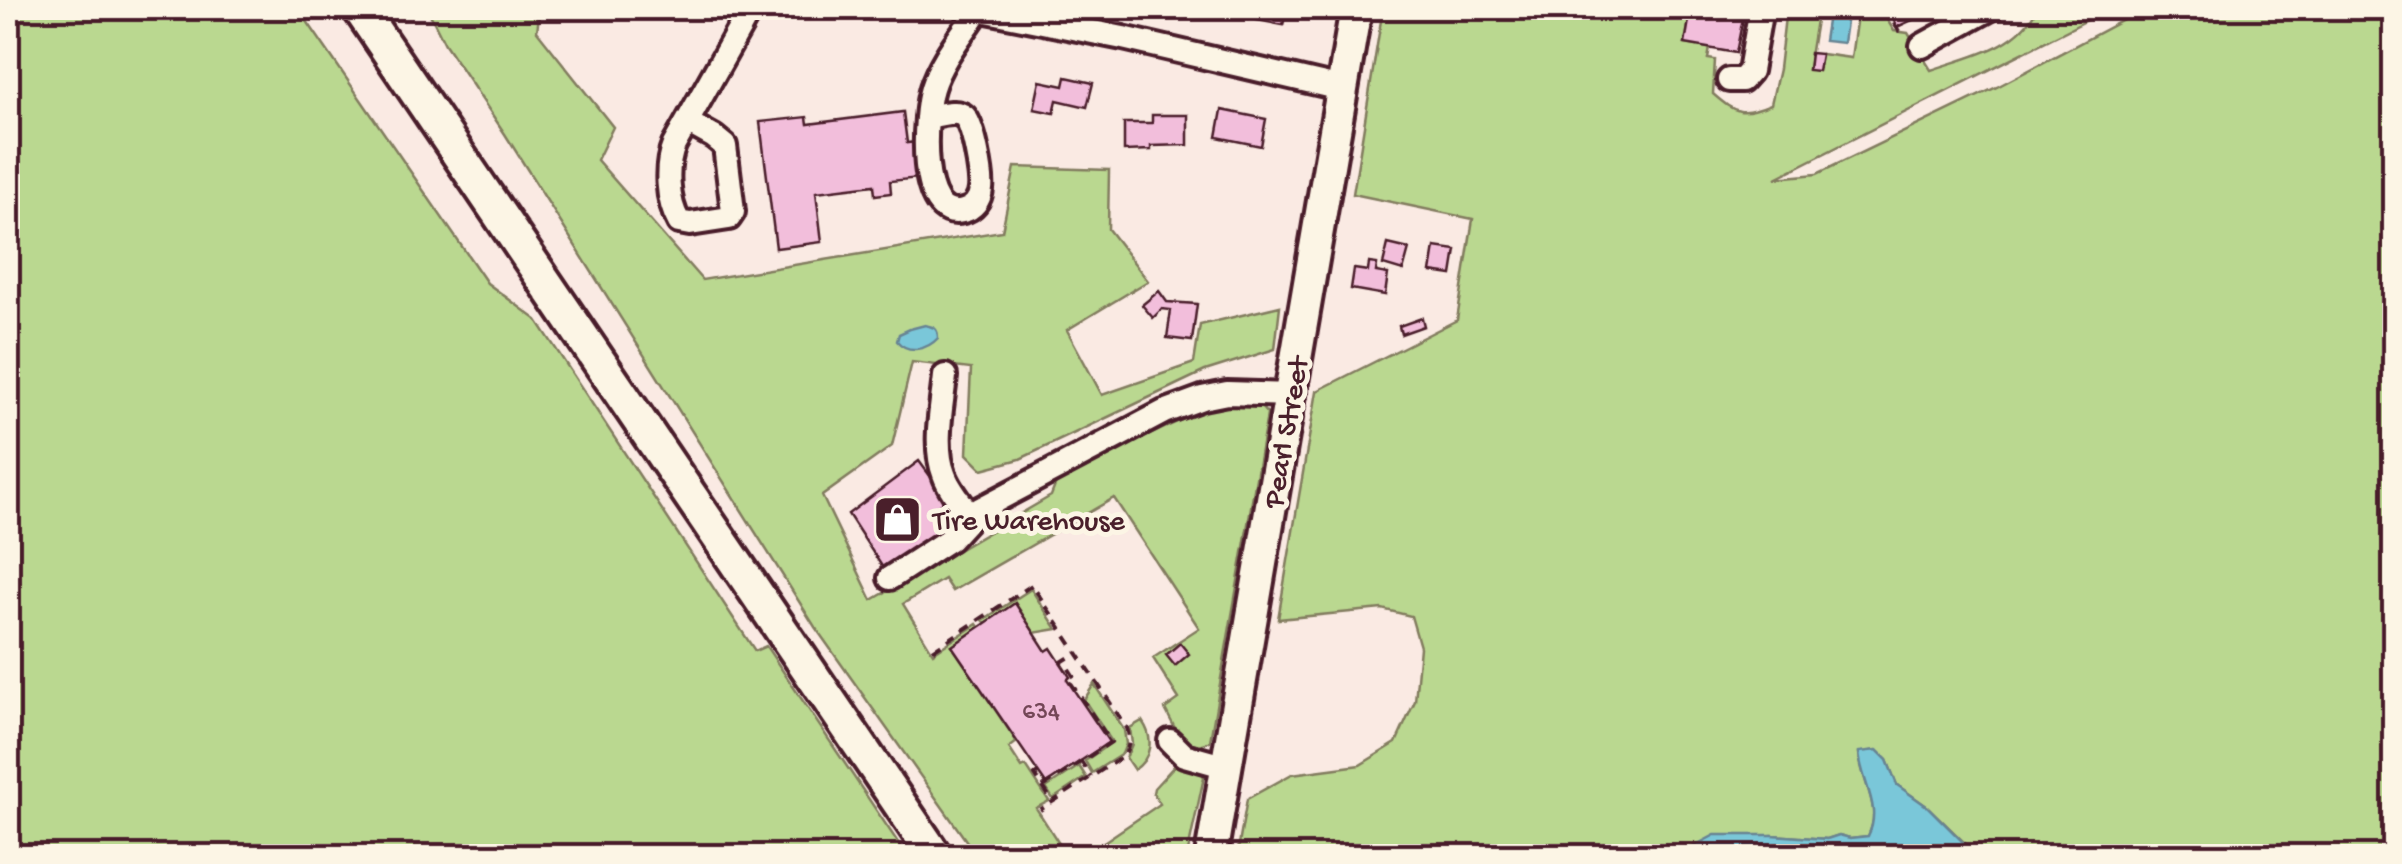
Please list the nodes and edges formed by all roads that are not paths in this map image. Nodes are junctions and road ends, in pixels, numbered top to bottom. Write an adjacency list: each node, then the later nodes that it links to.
1 (359, 8): 18 (highway)
2 (750, 8): 11 (street)
3 (975, 8): 9 (street); 10 (street)
4 (1356, 8): 9 (main road, Pearl Street)
5 (1761, 8): 8 (street)
6 (1992, 8): 7 (street)
7 (1914, 38)
8 (1729, 80)
9 (1342, 89): 13 (main road, Pearl Street)
10 (927, 117)
11 (688, 122)
12 (945, 376): 14 (street)
13 (1291, 395): 14 (street); 17 (main road, Pearl Street)
14 (970, 516): 15 (street)
15 (890, 578)
16 (1170, 741): 17 (street)
17 (1227, 767): 19 (main road, Pearl Street)
18 (935, 856)
19 (1211, 856)

